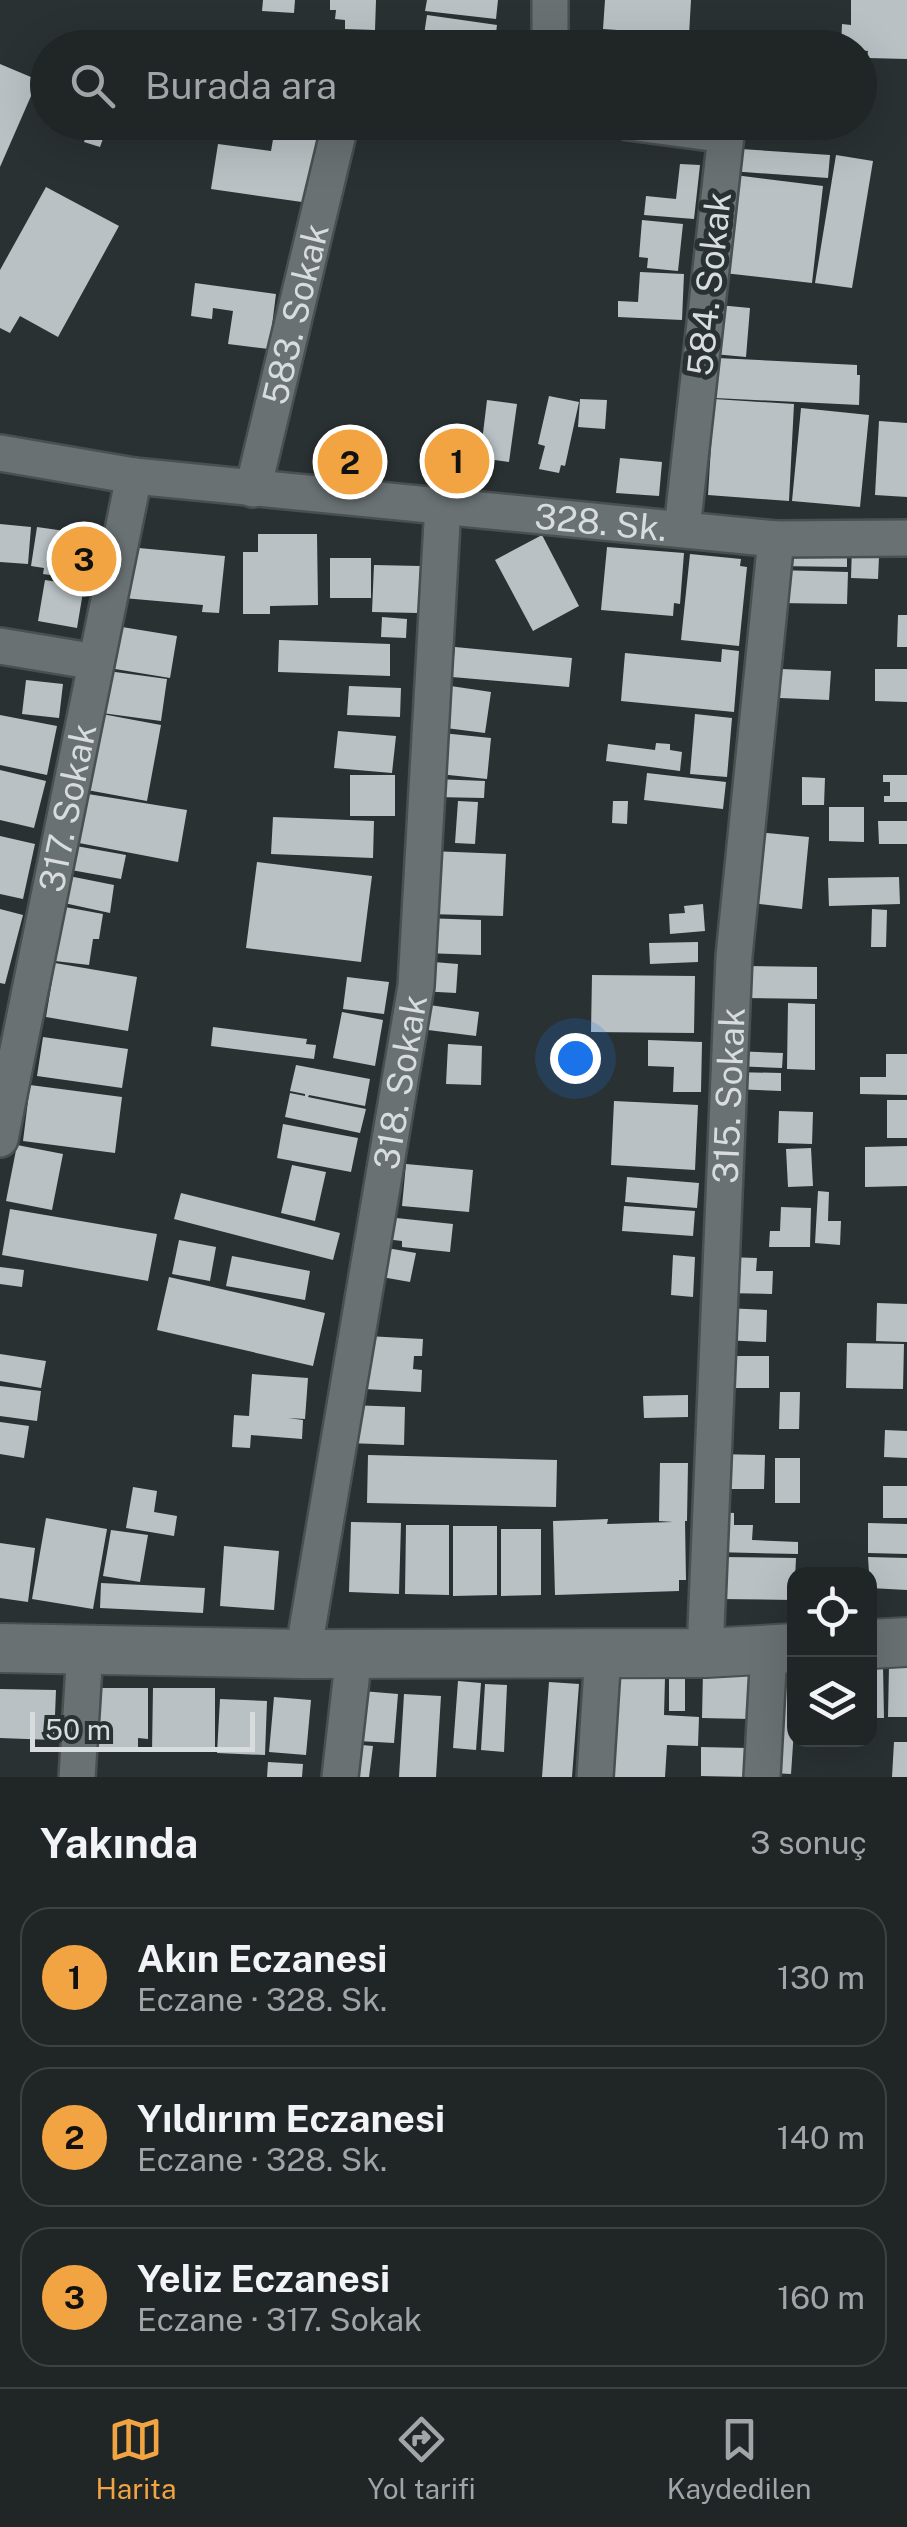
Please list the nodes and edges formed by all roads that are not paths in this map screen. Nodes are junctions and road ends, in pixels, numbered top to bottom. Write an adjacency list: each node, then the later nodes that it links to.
1 (550, 0): 2 (street)
2 (550, 30)
3 (338, 140): 7 (street, 583. Sokak)
4 (726, 140): 9 (street, 584. Sokak)
5 (0, 453): 6 (street, 328. Sk.)
6 (134, 476): 7 (street, 328. Sk.); 13 (street, 317. Sokak)
7 (254, 489): 8 (street, 328. Sk.)
8 (442, 504): 9 (street, 328. Sk.); 21 (street, 318. Sokak)
9 (682, 529): 11 (street, 328. Sk.)
10 (907, 538): 11 (street, 328. Sk.)
11 (776, 539): 20 (street, 315. Sokak)
12 (0, 646): 13 (street)
13 (96, 662): 14 (street, 317. Sokak)
14 (0, 1139)
15 (907, 1642): 16 (main road)
16 (877, 1644)
17 (0, 1648): 19 (main road)
18 (782, 1649): 20 (main road); 27 (street)
19 (85, 1650): 21 (main road); 24 (street)
20 (706, 1653): 23 (main road)
21 (303, 1654): 22 (main road)
22 (354, 1654): 23 (main road); 25 (street)
23 (603, 1654): 26 (street)
24 (77, 1777)
25 (340, 1777)
26 (595, 1777)
27 (762, 1777)

